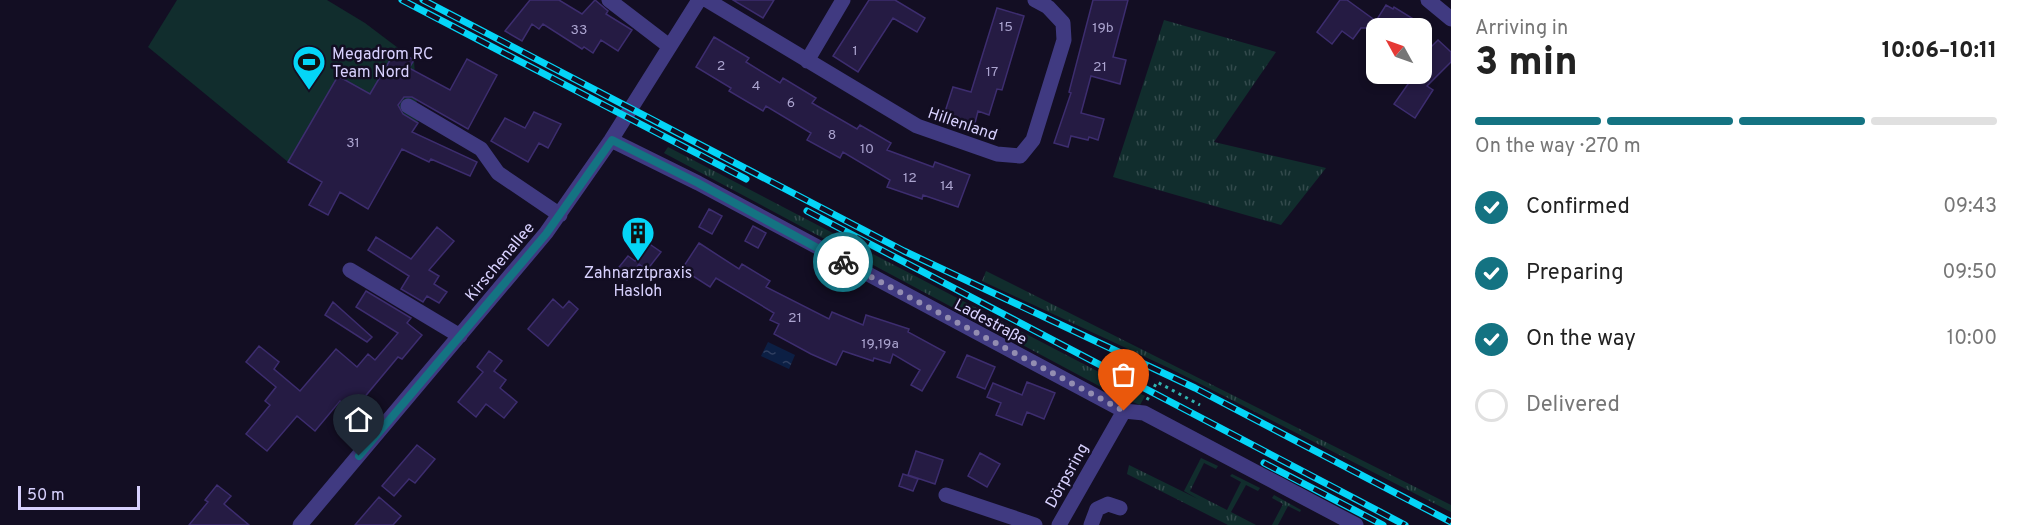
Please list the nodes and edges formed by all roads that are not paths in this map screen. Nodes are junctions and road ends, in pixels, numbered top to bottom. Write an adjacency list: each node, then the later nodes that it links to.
1 (609, 0): 8 (street)
2 (699, 0): 8 (street, Kirschenallee)
3 (707, 0): 9 (street, Hillenland)
4 (843, 0): 9 (street)
5 (1035, 0): 9 (street, Hillenland)
6 (1428, 0): 7 (street)
7 (1451, 19)
8 (669, 46): 11 (street, Kirschenallee)
9 (807, 61)
10 (408, 106): 12 (street)
11 (612, 140): 12 (street, Kirschenallee); 15 (street, Ladestraße)
12 (560, 215): 14 (street, Kirschenallee)
13 (350, 270): 14 (street)
14 (460, 336): 18 (street, Kirschenallee)
15 (1124, 411): 20 (street, Dörpsring); 22 (street, Ladestraße)
16 (946, 495): 19 (street)
17 (1120, 508): 21 (street)
18 (300, 525)
19 (1035, 525)
20 (1059, 525)
21 (1091, 525)
22 (1356, 525)

